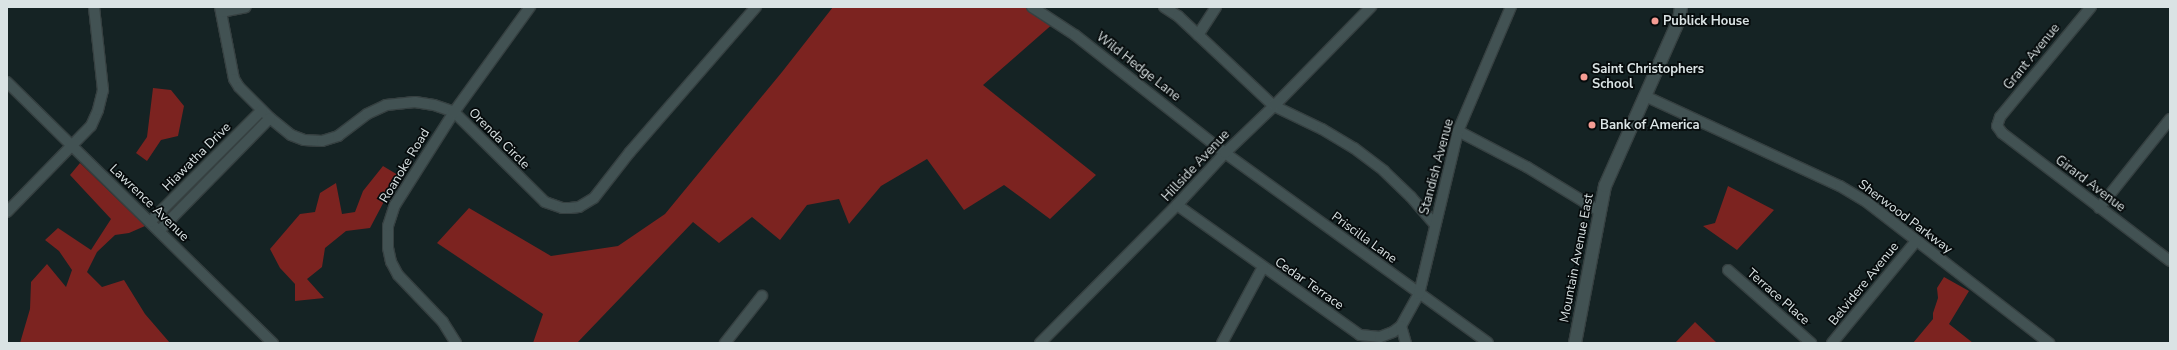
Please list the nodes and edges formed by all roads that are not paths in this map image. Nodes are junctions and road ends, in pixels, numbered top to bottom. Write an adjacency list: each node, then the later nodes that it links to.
1 (94, 7): 23 (street)
2 (246, 7): 12 (street)
3 (530, 7): 18 (street, Roanoke Road)
4 (756, 7): 18 (street, Orenda Circle)
5 (1032, 7): 24 (street, Wild Hedge Lane)
6 (1164, 7): 13 (street)
7 (1216, 7): 13 (street)
8 (1371, 7): 16 (street, Hillside Avenue)
9 (1511, 7): 22 (street, Standish Avenue)
10 (1681, 7): 15 (street, Mountain Avenue East)
11 (2090, 7): 21 (street, Grant Avenue)
12 (221, 9): 17 (street, Orenda Circle)
13 (1198, 35): 16 (street)
14 (7, 82): 23 (street, Lawrence Avenue)
15 (1645, 96): 27 (street, Mountain Avenue East); 32 (street, Sherwood Parkway)
16 (1274, 106): 24 (street, Hillside Avenue); 30 (street)
17 (262, 110): 19 (street, Orenda Circle); 29 (street, Hiawatha Drive)
18 (454, 112): 19 (street, Orenda Circle); 41 (street, Roanoke Road)
19 (270, 118): 31 (street, Hiawatha Drive)
20 (2170, 119): 26 (street)
21 (1997, 126): 26 (street, Girard Avenue)
22 (1458, 131): 27 (street); 30 (street, Standish Avenue)
23 (72, 146): 28 (street); 29 (street, Lawrence Avenue)
24 (1225, 152): 25 (street, Hillside Avenue); 36 (street, Priscilla Lane)
25 (1177, 205): 34 (street, Cedar Terrace); 39 (street, Hillside Avenue)
26 (2099, 208): 33 (street, Girard Avenue)
27 (1599, 211): 46 (street, Mountain Avenue East)
28 (7, 212)
29 (150, 222): 31 (street, Lawrence Avenue)
30 (1435, 225): 36 (street, Standish Avenue)
31 (159, 231): 40 (street, Lawrence Avenue)
32 (1916, 241): 48 (street, Belvidere Avenue); 49 (street, Sherwood Parkway)
33 (2170, 261)
34 (1263, 267): 38 (street, Cedar Terrace); 43 (street)
35 (1728, 270): 47 (street, Terrace Place)
36 (1419, 294): 38 (street, Cedar Terrace); 45 (street, Priscilla Lane)
37 (762, 296): 42 (street)
38 (1401, 326): 44 (street)
39 (1042, 342)
40 (273, 343)
41 (456, 343)
42 (725, 343)
43 (1222, 343)
44 (1406, 343)
45 (1488, 343)
46 (1575, 343)
47 (1811, 343)
48 (1832, 343)
49 (2049, 343)

